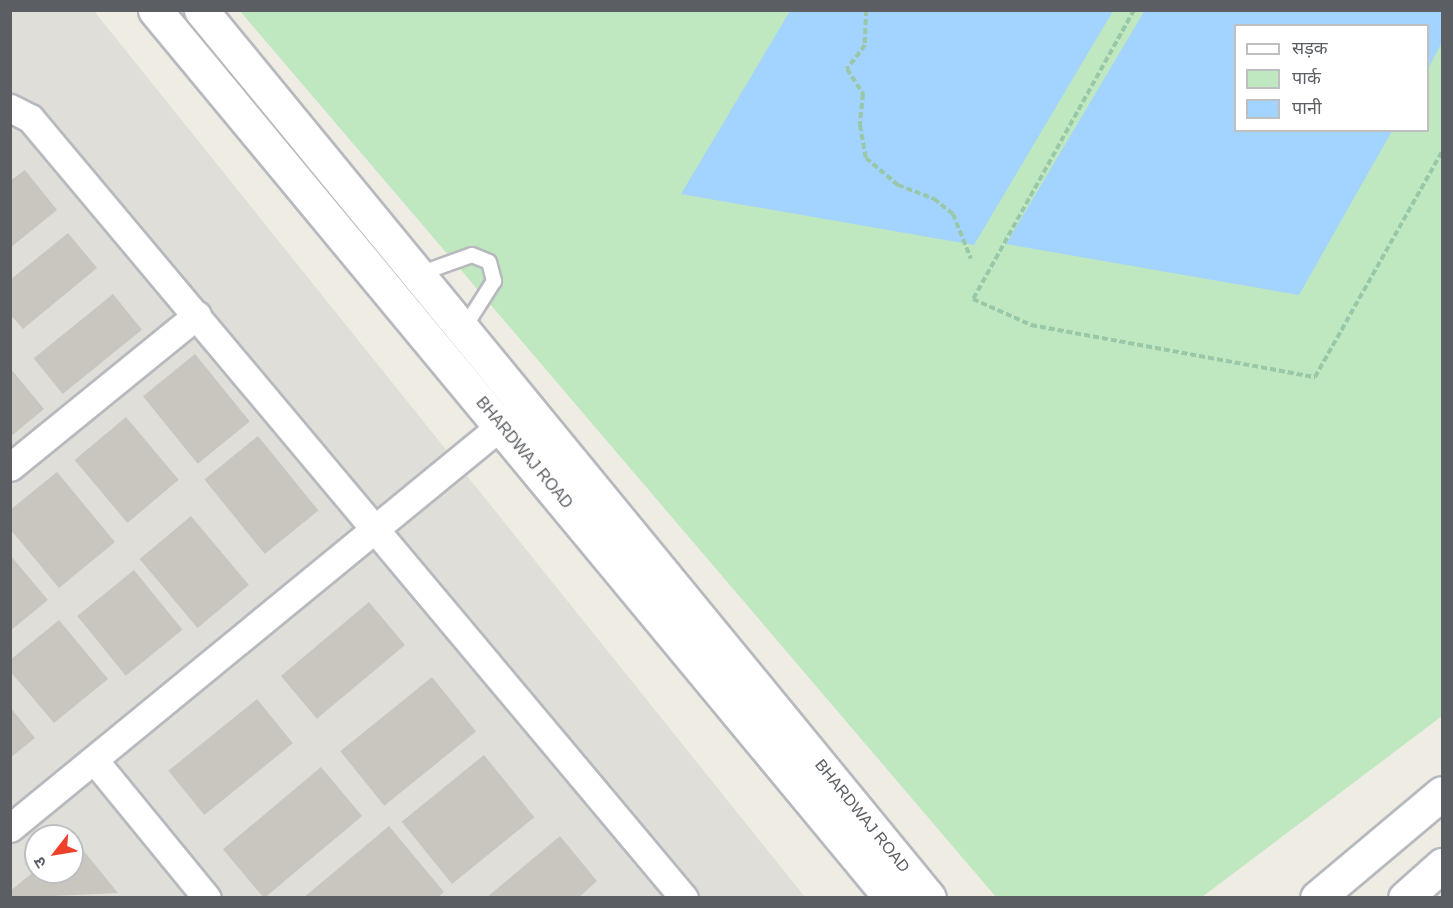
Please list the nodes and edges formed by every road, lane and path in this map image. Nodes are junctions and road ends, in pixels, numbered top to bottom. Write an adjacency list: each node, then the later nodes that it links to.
1 (155, 10): 12 (street, BHARDWAJ ROAD)
2 (201, 10): 8 (street, BHARDWAJ ROAD)
3 (867, 10): 7 (path)
4 (1134, 10): 6 (path)
5 (10, 108): 9 (street)
6 (1443, 152)
7 (971, 259)
8 (420, 274): 10 (street, BHARDWAJ ROAD); 10 (lane)
9 (197, 315): 13 (street); 14 (street)
10 (464, 328): 11 (street, BHARDWAJ ROAD)
11 (527, 404): 12 (street); 22 (street, BHARDWAJ ROAD)
12 (501, 425): 14 (street); 21 (street, BHARDWAJ ROAD)
13 (10, 467)
14 (376, 528): 15 (street); 20 (street)
15 (94, 760): 17 (street); 19 (street)
16 (1443, 793): 23 (street)
17 (10, 828)
18 (1443, 865): 24 (street)
19 (207, 897)
20 (684, 897)
21 (891, 897)
22 (929, 897)
23 (1317, 897)
24 (1405, 897)

